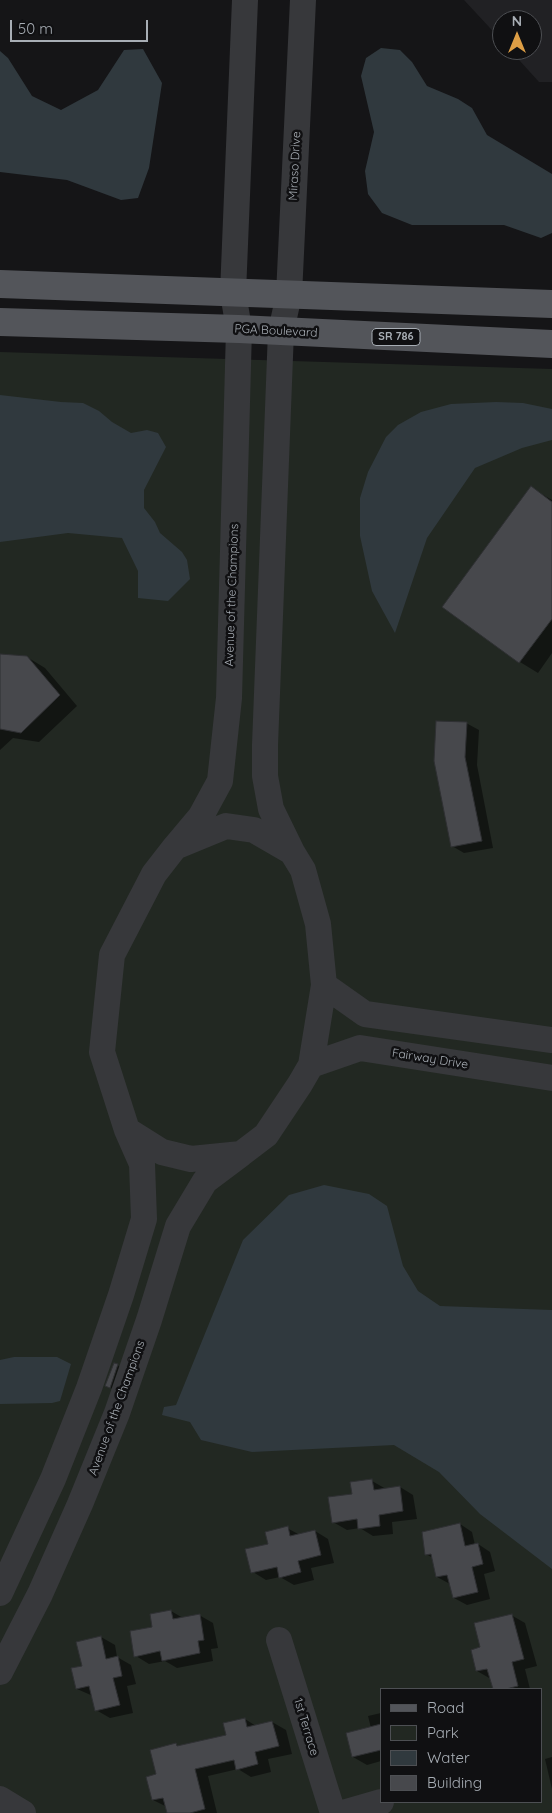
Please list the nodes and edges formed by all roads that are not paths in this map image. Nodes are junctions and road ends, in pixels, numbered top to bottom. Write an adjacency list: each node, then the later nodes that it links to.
1 (245, 0): 4 (street)
2 (303, 0): 5 (street, Miraso Drive)
3 (0, 284): 4 (main road)
4 (233, 293): 5 (main road); 8 (street)
5 (289, 295): 6 (main road); 9 (street, Miraso Drive)
6 (552, 304)
7 (0, 322): 8 (main road, PGA Boulevard / SR 786)
8 (239, 329): 9 (main road, PGA Boulevard / SR 786); 11 (street, Avenue of the Champions)
9 (281, 331): 10 (main road, PGA Boulevard / SR 786); 12 (street)
10 (552, 344)
11 (175, 847): 12 (street); 17 (street, Avenue of the Champions)
12 (292, 852): 13 (street)
13 (324, 985): 14 (street); 15 (street)
14 (552, 1040)
15 (311, 1065): 16 (street, Fairway Drive); 18 (street, Avenue of the Champions)
16 (552, 1078)
17 (127, 1130): 18 (street); 19 (street)
18 (241, 1154): 21 (street, Avenue of the Champions)
19 (0, 1593)
20 (278, 1640): 25 (street, 1st Terrace)
21 (0, 1672)
22 (0, 1799): 24 (street)
23 (380, 1802): 26 (street)
24 (23, 1813)
25 (332, 1813)
26 (343, 1813)

